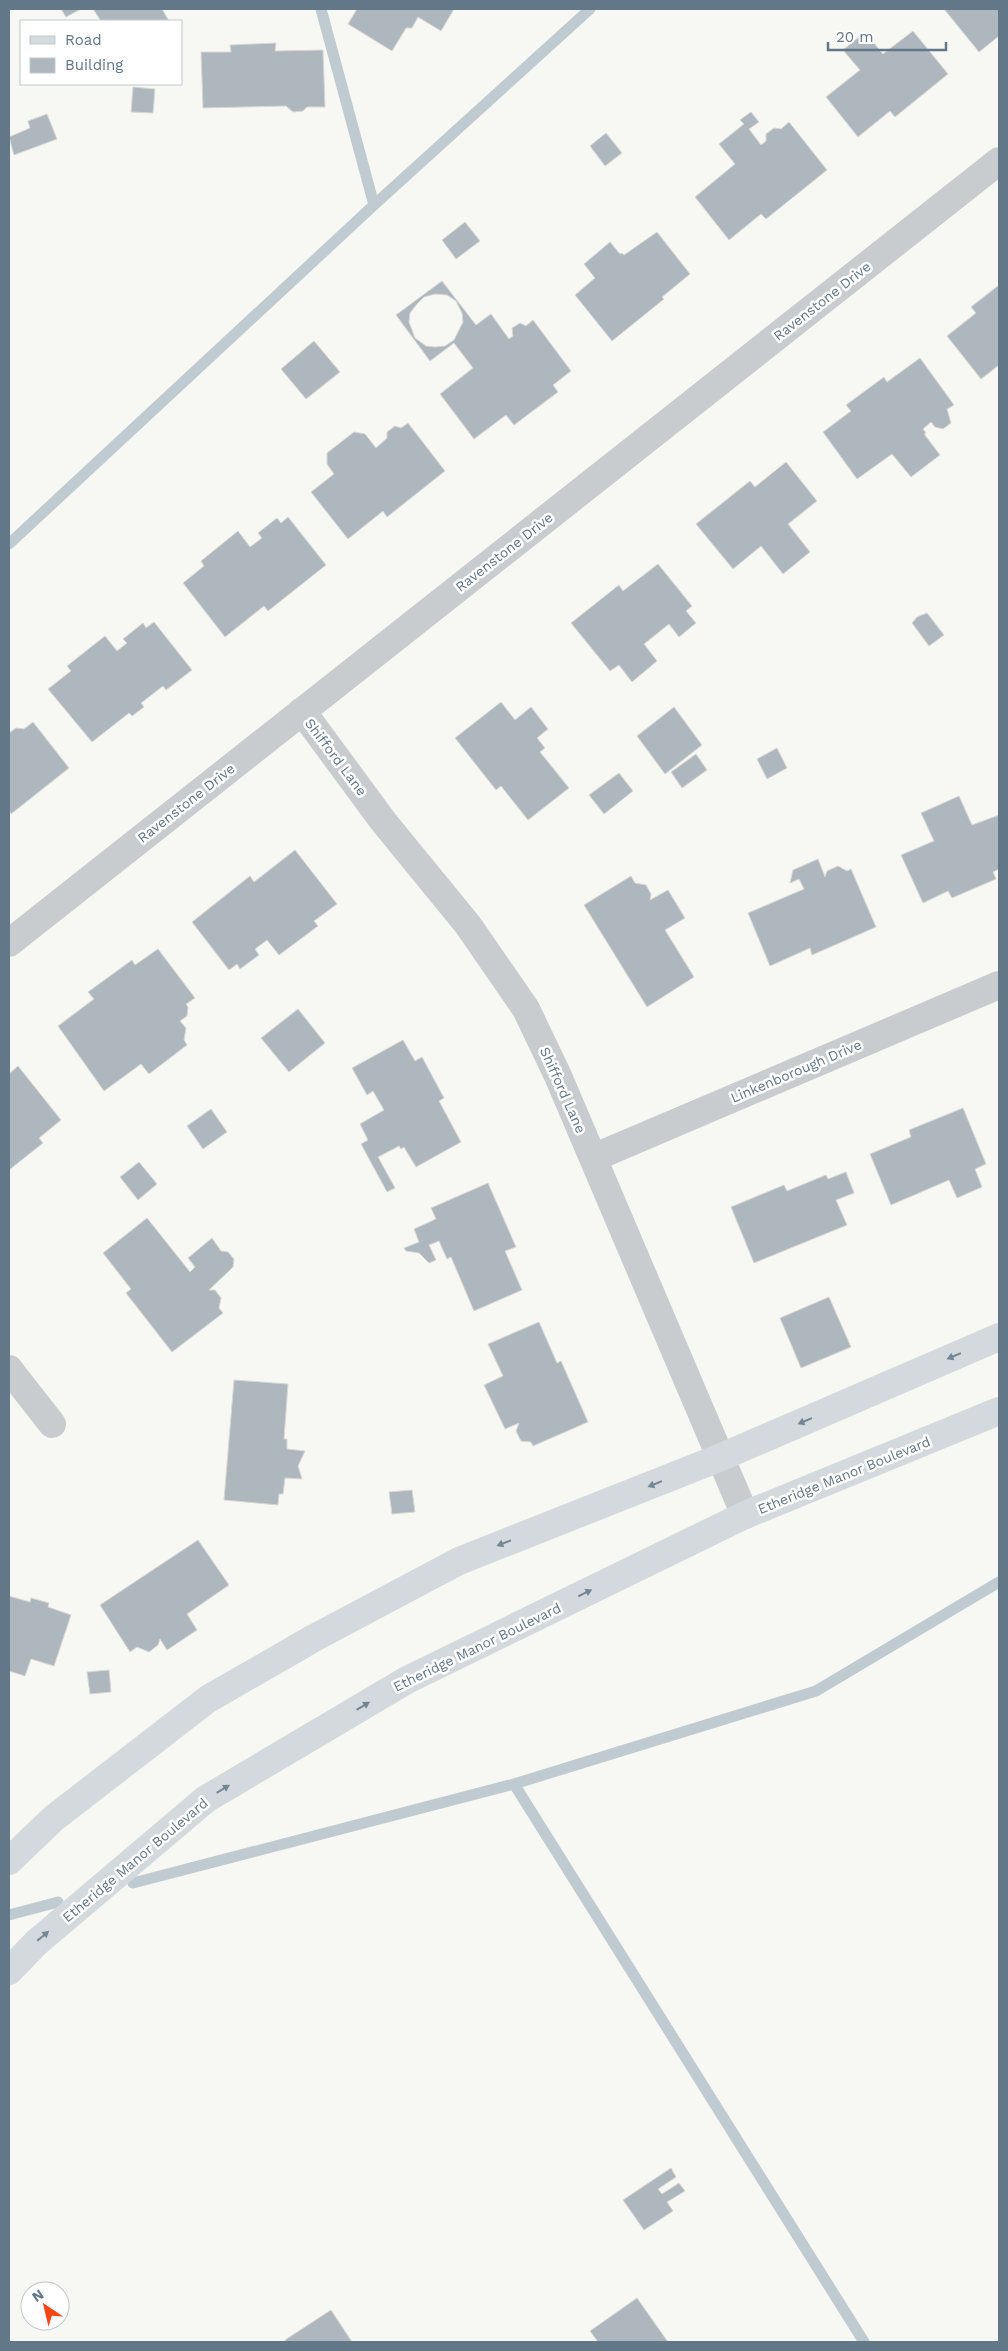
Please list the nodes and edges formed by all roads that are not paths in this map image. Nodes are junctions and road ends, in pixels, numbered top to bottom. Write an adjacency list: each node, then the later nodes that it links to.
1 (999, 161): 2 (street, Ravenstone Drive)
2 (302, 711): 3 (street, Ravenstone Drive); 5 (street, Shifford Lane)
3 (9, 943)
4 (999, 984): 5 (street, Linkenborough Drive)
5 (593, 1158): 10 (street, Shifford Lane)
6 (999, 1337): 10 (main road, one-way to 10)
7 (9, 1369): 9 (street)
8 (999, 1411): 11 (main road, Etheridge Manor Boulevard)
9 (52, 1424)
10 (719, 1458): 11 (street, Shifford Lane); 12 (main road, one-way to 12)
11 (745, 1515): 13 (main road, Etheridge Manor Boulevard, one-way to 11)
12 (9, 1861)
13 (9, 1971)

